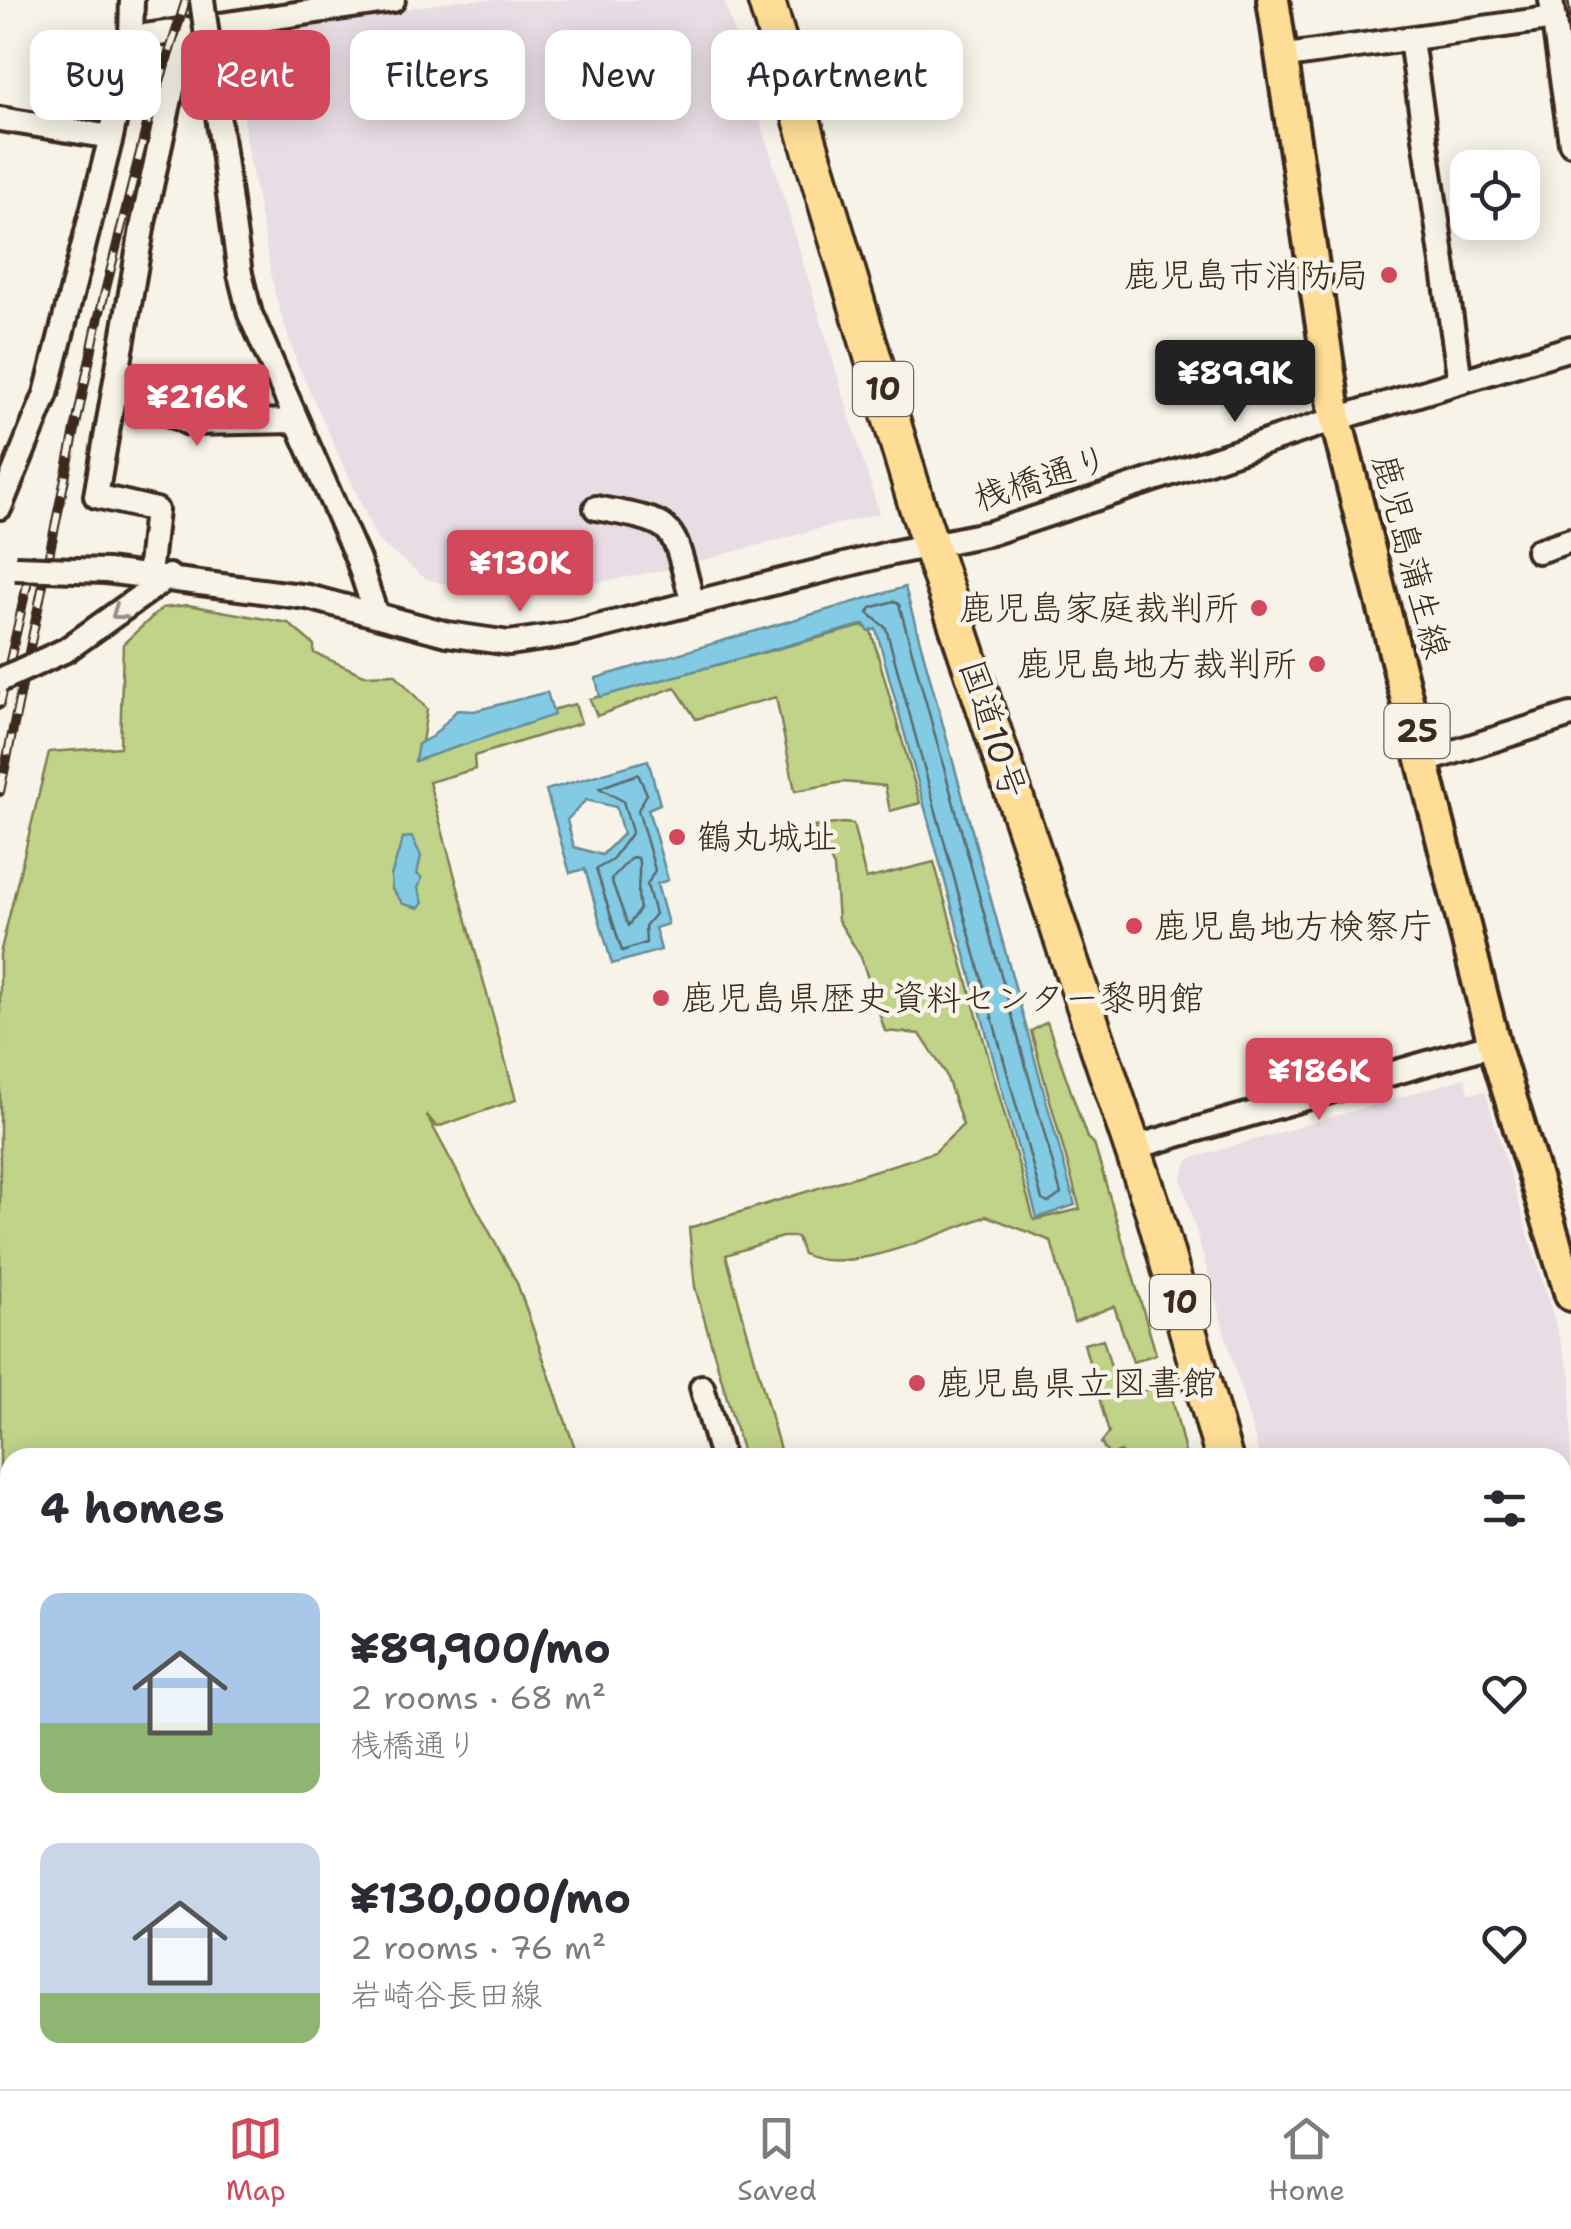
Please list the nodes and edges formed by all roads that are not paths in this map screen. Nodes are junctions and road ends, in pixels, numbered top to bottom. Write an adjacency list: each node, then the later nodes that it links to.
1 (132, 0): 9 (street)
2 (202, 0): 21 (street, bridge)
3 (393, 0): 7 (street)
4 (766, 0): 25 (highway, 国道10号 / 10)
5 (1273, 0): 12 (main road, 鹿児島蒲生線 / 25)
6 (1552, 9): 11 (street); 16 (street)
7 (223, 11): 8 (street)
8 (185, 29): 10 (street); 19 (street)
9 (132, 30)
10 (161, 33)
11 (1411, 40): 12 (street); 18 (street)
12 (1280, 57): 20 (main road, 鹿児島蒲生線 / 25)
13 (0, 119): 15 (street)
14 (114, 120): 15 (street)
15 (111, 136): 22 (street)
16 (1571, 143)
17 (1571, 348): 18 (street, 桟橋通り)
18 (1460, 382): 20 (street, 桟橋通り)
19 (118, 389): 21 (street); 28 (street)
20 (1336, 418): 25 (street, 桟橋通り); 33 (main road, 鹿児島蒲生線 / 25)
21 (295, 421): 30 (street)
22 (0, 507)
23 (596, 508): 29 (street)
24 (1571, 540): 26 (street)
25 (932, 546): 29 (street, 桟橋通り); 35 (highway, 国道10号 / 10)
26 (1538, 550)
27 (7, 568): 28 (street, 桟橋通り, bridge)
28 (159, 576): 30 (street, 桟橋通り); 31 (street, one-way to 31, bridge)
29 (694, 603): 30 (street, 桟橋通り)
30 (376, 615)
31 (0, 680)
32 (1571, 715): 33 (street)
33 (1426, 761): 34 (main road, 鹿児島蒲生線 / 25)
34 (1494, 1044): 35 (street); 36 (main road, 鹿児島蒲生線 / 25)
35 (1132, 1148): 39 (highway, 国道10号 / 10)
36 (1571, 1295)
37 (702, 1387): 38 (street)
38 (719, 1448)
39 (1221, 1448)

